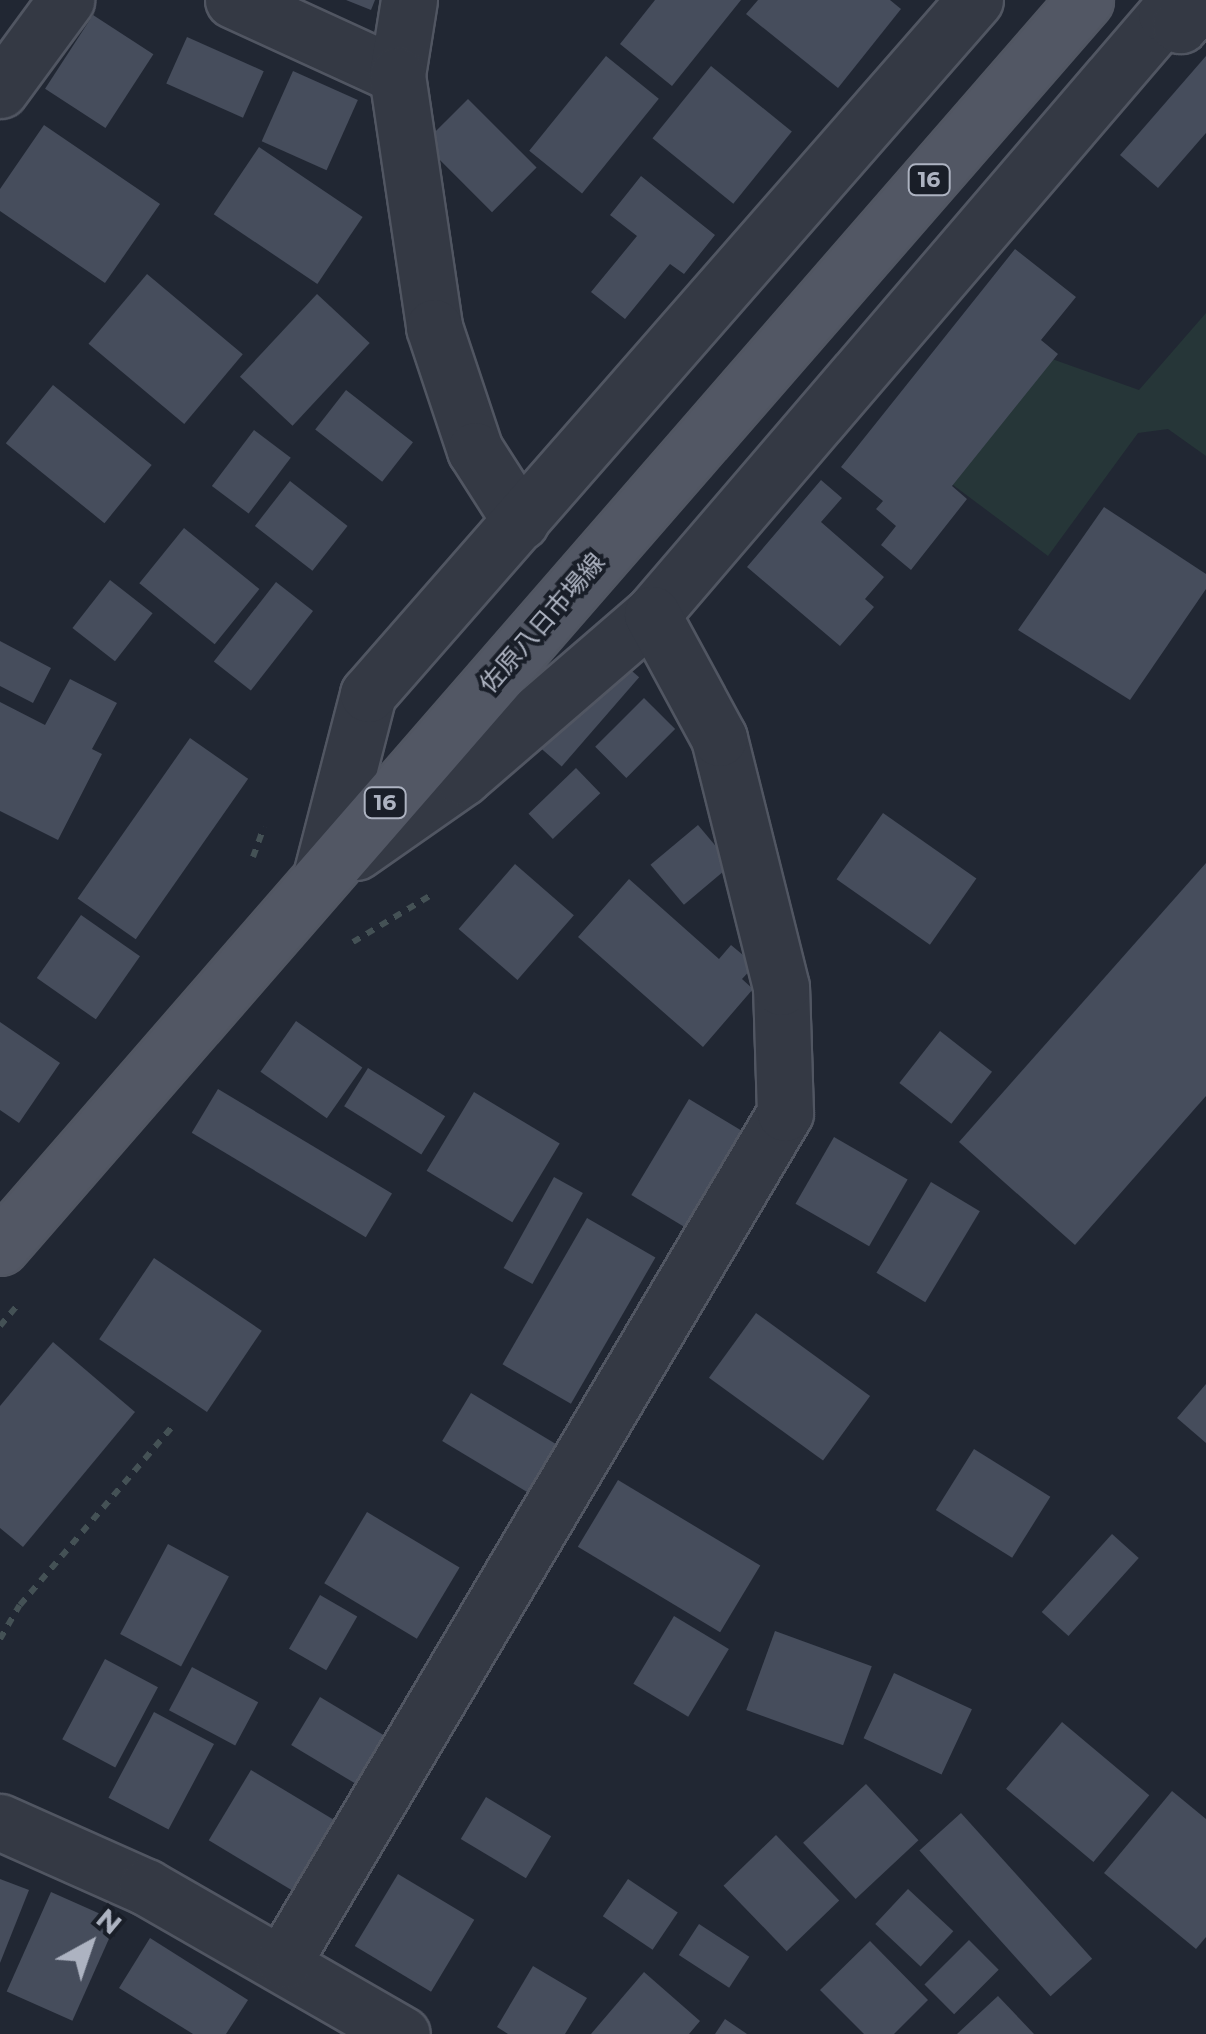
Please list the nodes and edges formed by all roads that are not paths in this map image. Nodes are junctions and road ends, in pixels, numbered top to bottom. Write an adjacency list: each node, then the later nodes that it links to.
1 (66, 0): 8 (street)
2 (232, 0): 7 (street)
3 (409, 0): 7 (street)
4 (974, 0): 9 (street)
5 (1086, 0): 11 (main road, 佐原八日市場線 / 16)
6 (1202, 0): 10 (street)
7 (396, 75): 9 (street)
8 (0, 90)
9 (521, 522): 11 (street)
10 (652, 614): 11 (street); 14 (street)
11 (321, 876): 12 (main road, 佐原八日市場線 / 16)
12 (0, 1247)
13 (0, 1822): 14 (street)
14 (284, 1960): 15 (street)
15 (402, 2034)

